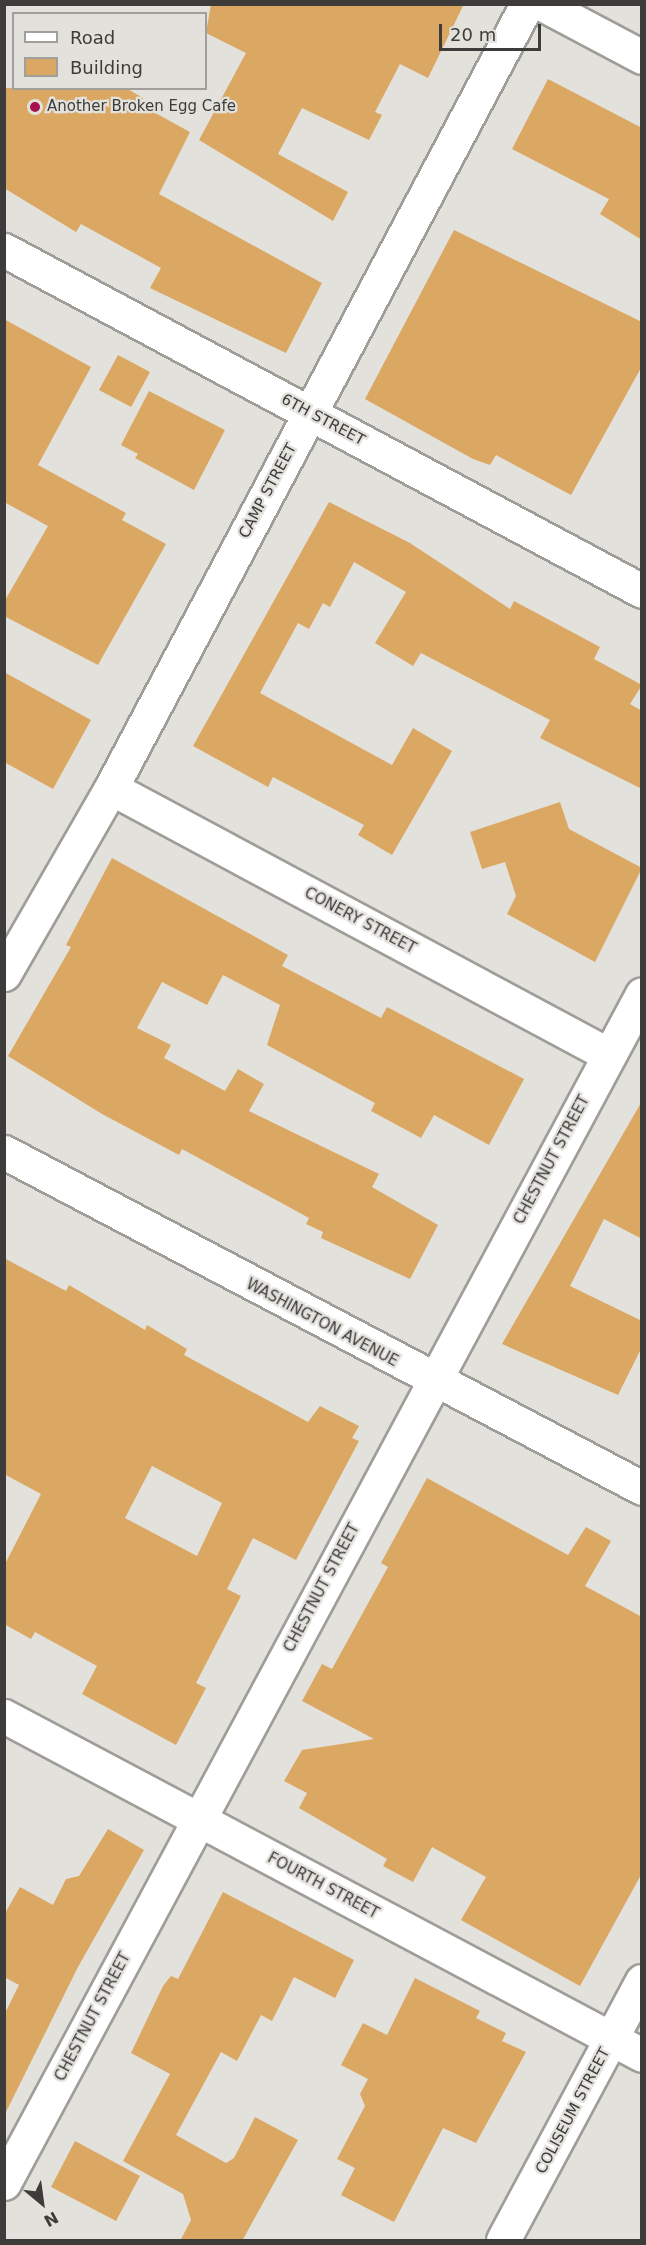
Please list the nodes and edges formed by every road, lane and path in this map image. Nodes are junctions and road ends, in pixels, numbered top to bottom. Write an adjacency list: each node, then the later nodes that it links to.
1 (528, 4): 5 (street, CAMP STREET)
2 (542, 4): 3 (street)
3 (642, 57)
4 (4, 249): 5 (street, 6TH STREET)
5 (309, 413): 6 (street, 6TH STREET); 7 (street, CAMP STREET)
6 (642, 591)
7 (111, 788): 8 (street, CAMP STREET); 10 (street, CONERY STREET)
8 (4, 974)
9 (642, 994): 10 (street, CHESTNUT STREET)
10 (609, 1055): 12 (street, CHESTNUT STREET)
11 (4, 1152): 12 (street, WASHINGTON AVENUE)
12 (433, 1382): 13 (street, WASHINGTON AVENUE); 15 (street, CHESTNUT STREET)
13 (642, 1488)
14 (4, 1716): 15 (street, FOURTH STREET)
15 (199, 1820): 17 (street, FOURTH STREET); 19 (street, CHESTNUT STREET)
16 (642, 1981): 17 (street, COLISEUM STREET)
17 (612, 2039): 18 (street, FOURTH STREET); 20 (street, COLISEUM STREET)
18 (642, 2055)
19 (4, 2183)
20 (503, 2241)

